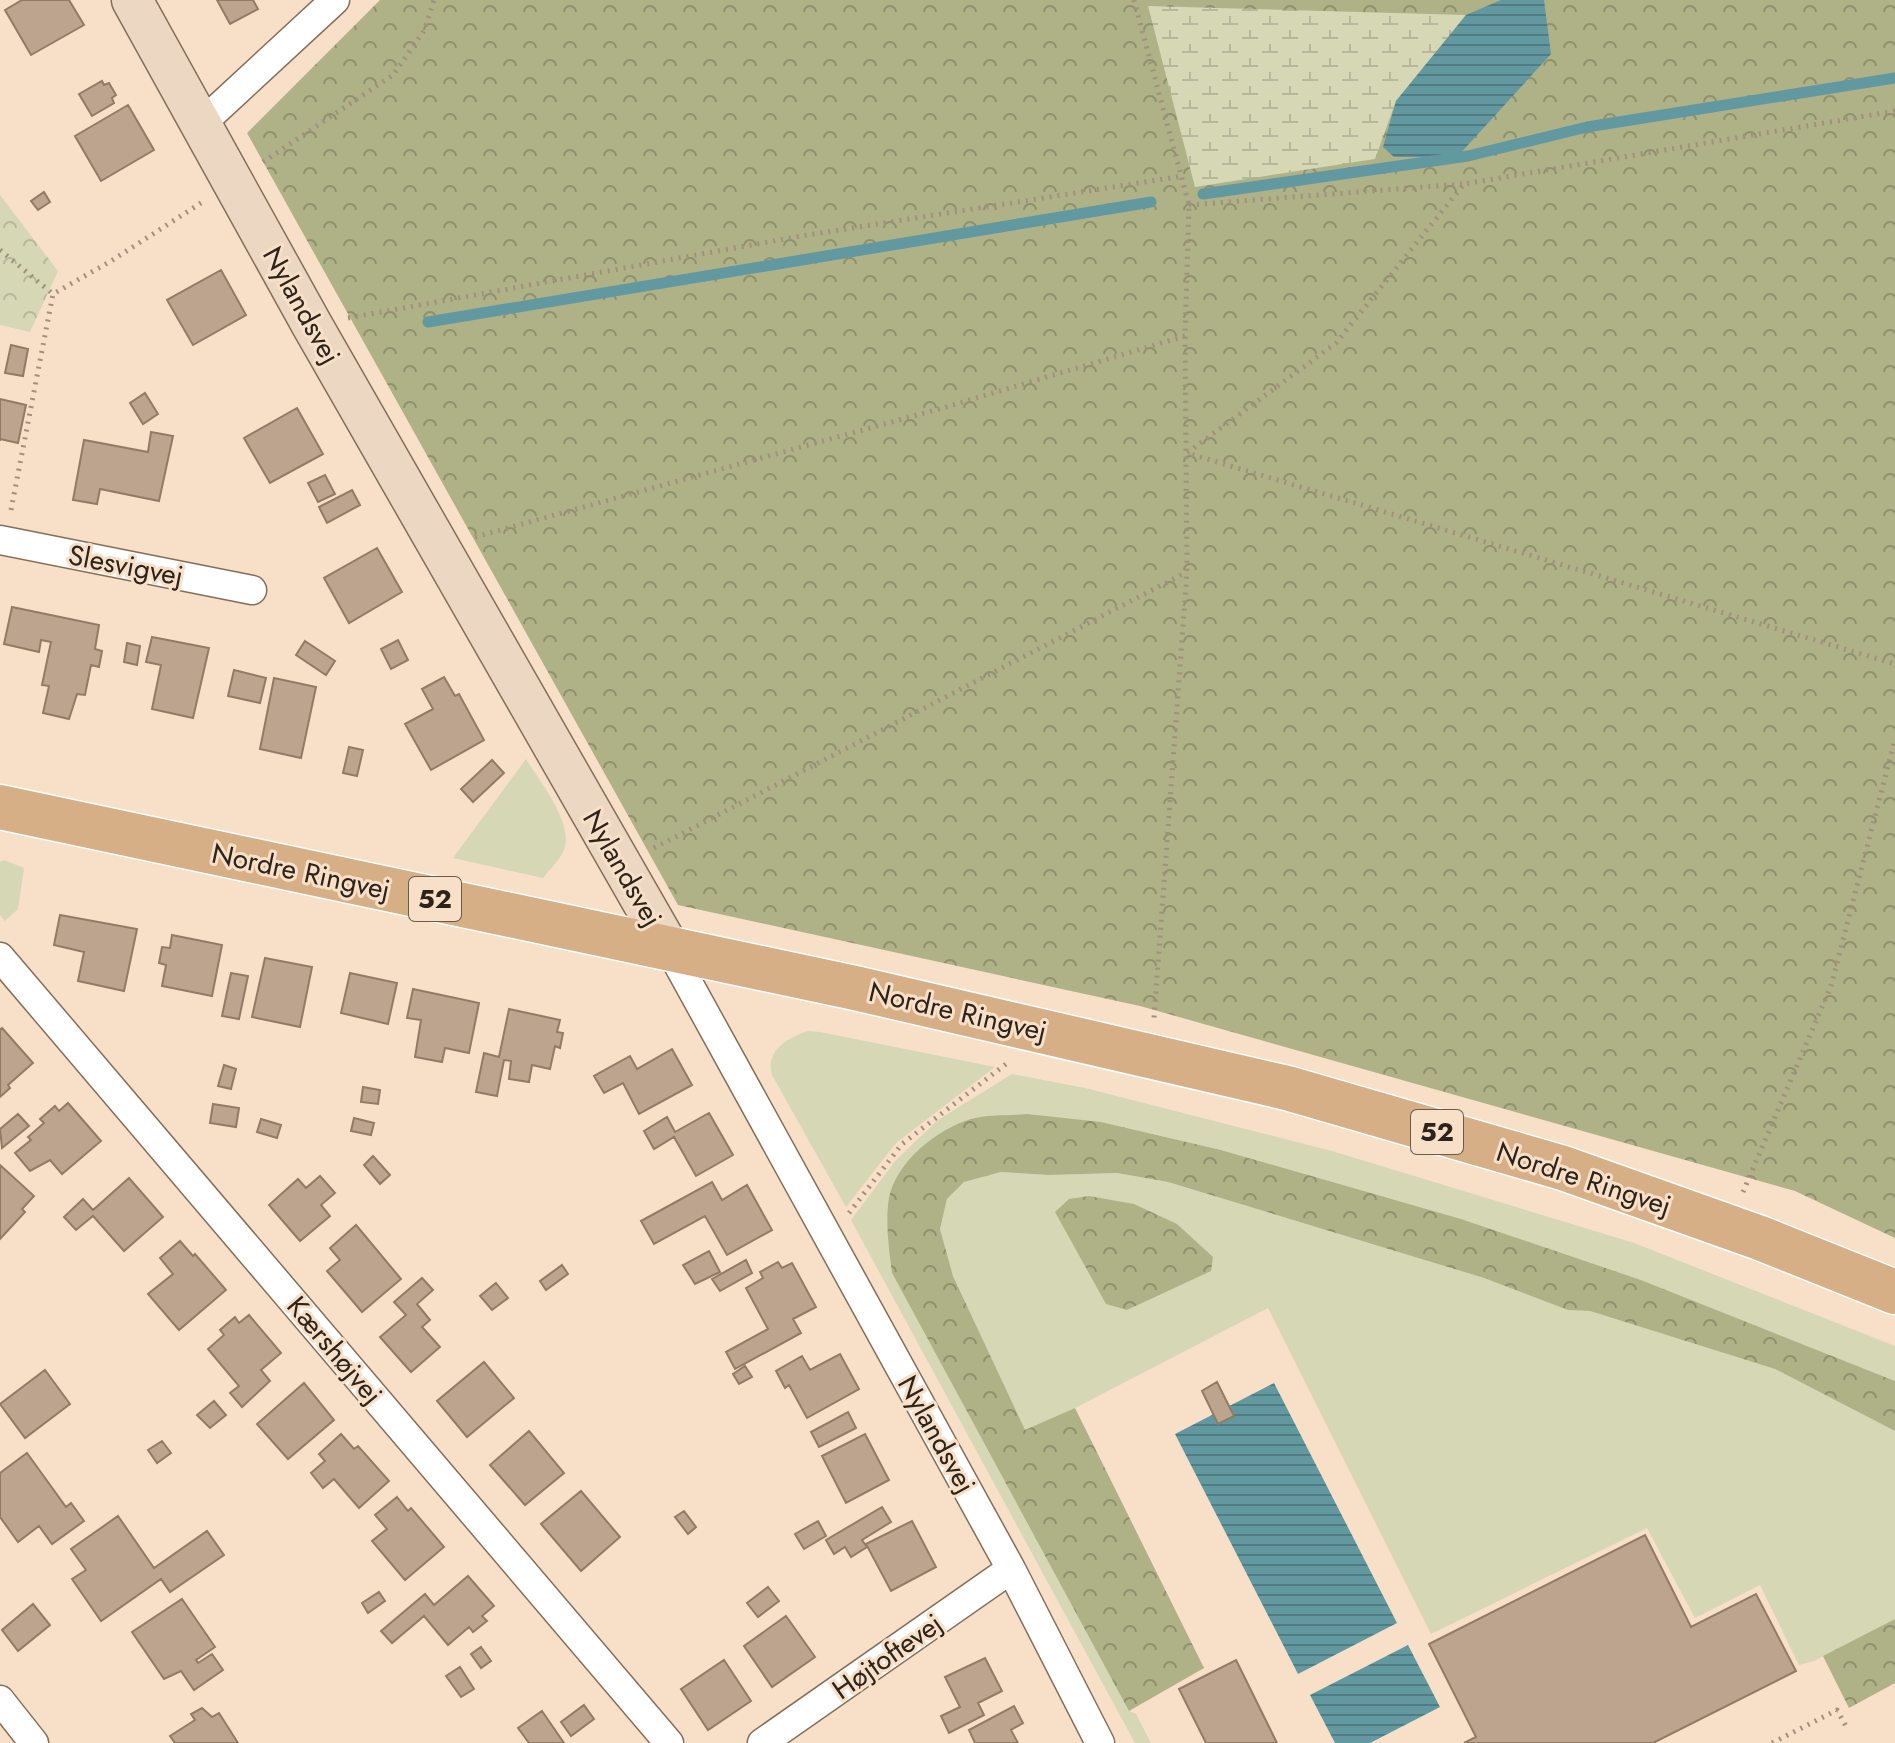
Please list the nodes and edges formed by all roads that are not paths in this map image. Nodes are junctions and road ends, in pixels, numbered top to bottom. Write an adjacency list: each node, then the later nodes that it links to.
1 (132, 0): 3 (street, Nylandsvej)
2 (335, 0): 3 (street)
3 (202, 123): 7 (street, Nylandsvej)
4 (3, 541): 5 (street, Slesvigvej)
5 (252, 590)
6 (0, 807): 7 (main road, Nordre Ringvej / 52)
7 (669, 948): 9 (main road, Nordre Ringvej / 52); 10 (street, Nylandsvej)
8 (0, 957): 13 (street, Kærshøjvej)
9 (1895, 1292)
10 (1011, 1569): 14 (street, Højtoftevej); 15 (street, Nylandsvej)
11 (0, 1700): 12 (street)
12 (34, 1743)
13 (669, 1743)
14 (762, 1743)
15 (1100, 1743)

